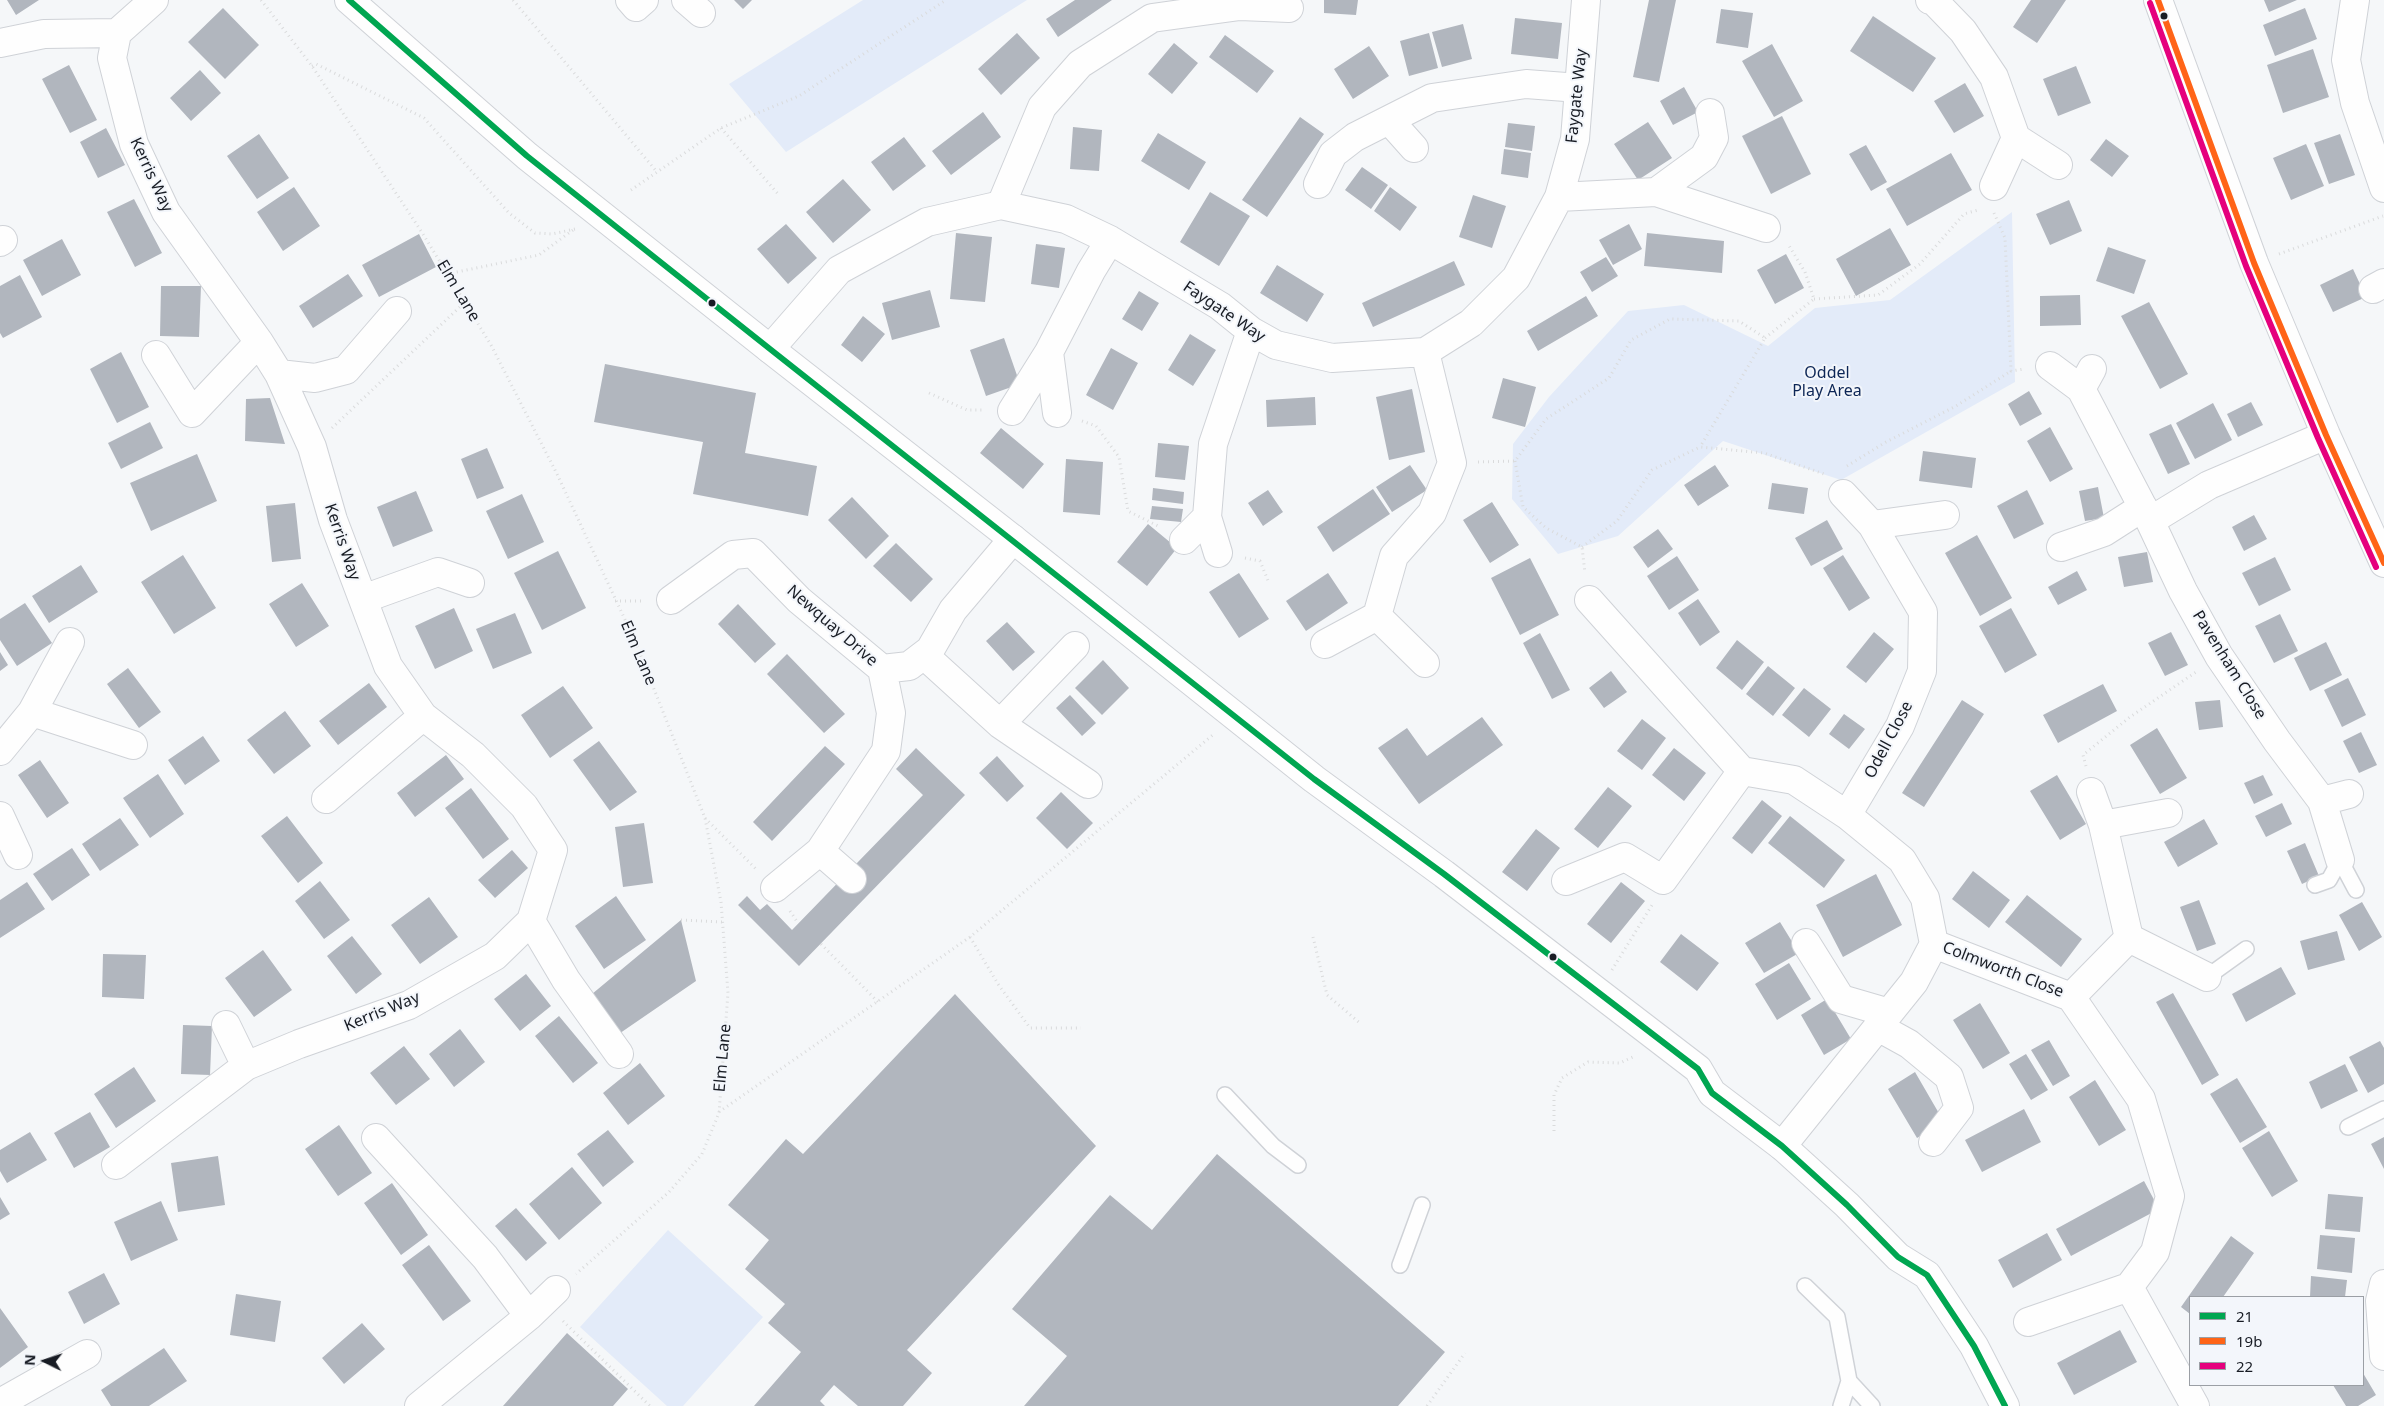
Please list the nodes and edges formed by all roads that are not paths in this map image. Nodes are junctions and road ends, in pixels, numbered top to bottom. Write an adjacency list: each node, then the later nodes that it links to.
1 (154, 0): 11 (street)
2 (349, 0): 30 (street)
3 (630, 0): 4 (street)
4 (644, 0)
5 (1586, 0): 13 (street, Faygate Way)
6 (1930, 0): 16 (street)
7 (2158, 0): 38 (street)
8 (2355, 0): 20 (street)
9 (1242, 3): 10 (street); 24 (street)
10 (1288, 8)
11 (117, 33): 12 (street); 29 (street, Kerris Way)
12 (0, 42)
13 (1579, 88): 15 (street); 23 (street, Faygate Way)
14 (1710, 113): 21 (street)
15 (1389, 120): 17 (street); 19 (street)
16 (2016, 138): 18 (street); 22 (street)
17 (1414, 148)
18 (2058, 165)
19 (1318, 184)
20 (2384, 188)
21 (1656, 192): 23 (street); 25 (street)
22 (1993, 196)
23 (1559, 197): 32 (street, Faygate Way)
24 (1000, 205): 26 (street, Faygate Way); 30 (street, Faygate Way)
25 (1766, 228)
26 (1110, 240): 28 (street, Faygate Way); 31 (street)
27 (397, 311): 35 (street)
28 (1251, 331): 32 (street, Faygate Way); 42 (street)
29 (259, 342): 33 (street); 35 (street, Kerris Way)
30 (770, 349): 44 (street)
31 (1049, 352): 36 (street); 37 (street)
32 (1425, 352): 53 (street)
33 (156, 355)
34 (2050, 366): 40 (street, Pavenham Close)
35 (279, 374): 50 (street, Kerris Way)
36 (1012, 410)
37 (1057, 412)
38 (2326, 436): 40 (street); 48 (street)
39 (1843, 494): 43 (street, Odell Close)
40 (2147, 514): 46 (street); 70 (street, Pavenham Close)
41 (1945, 515): 43 (street)
42 (1207, 517): 45 (street); 47 (street)
43 (1872, 525): 72 (street, Odell Close)
44 (1013, 539): 57 (street, Newquay Drive); 99 (street)
45 (1184, 540)
46 (2061, 547)
47 (1218, 553)
48 (2384, 563)
49 (470, 583): 50 (street, Kerris Way)
50 (362, 599): 61 (street, Kerris Way)
51 (671, 600): 59 (street, Newquay Drive)
52 (1589, 600): 65 (street)
53 (1377, 616): 55 (street); 58 (street)
54 (70, 642): 60 (street)
55 (1325, 644)
56 (1075, 646): 62 (street)
57 (924, 655): 59 (street, Newquay Drive); 62 (street)
58 (1425, 663)
59 (882, 669): 75 (street)
60 (32, 712): 63 (street); 64 (street)
61 (423, 716): 69 (street); 83 (street, Kerris Way)
62 (1000, 724): 66 (street)
63 (133, 745)
64 (0, 751)
65 (1742, 771): 72 (street); 79 (street)
66 (1088, 784)
67 (2091, 792): 74 (street)
68 (2349, 794): 70 (street)
69 (326, 799)
70 (2322, 801): 77 (street, Pavenham Close)
71 (2168, 813): 74 (street)
72 (1847, 815): 86 (street)
73 (0, 816): 76 (street)
74 (2103, 825): 84 (street)
75 (820, 850): 78 (street); 81 (street)
76 (18, 855)
77 (2340, 860): 80 (lane); 82 (lane)
78 (852, 880)
79 (1566, 881)
80 (2314, 885)
81 (775, 888)
82 (2356, 890)
83 (531, 921): 92 (street); 93 (street, Kerris Way)
84 (2129, 938): 88 (street); 89 (street, Colmworth Close)
85 (1806, 943): 90 (street)
86 (1934, 944): 89 (street, Colmworth Close); 90 (street)
87 (2246, 949): 88 (lane)
88 (2208, 977)
89 (2072, 997): 106 (street, Colmworth Close)
90 (1884, 1021): 98 (street); 99 (street)
91 (226, 1025): 93 (street)
92 (619, 1054)
93 (246, 1066): 101 (street, Kerris Way)
94 (1225, 1095): 100 (lane)
95 (2384, 1110): 96 (lane)
96 (2348, 1127)
97 (376, 1138): 112 (street)
98 (1933, 1142)
99 (1782, 1146): 115 (street)
100 (1298, 1164)
101 (116, 1165)
102 (1422, 1204): 103 (lane)
103 (1400, 1265)
104 (2384, 1284): 109 (street)
105 (1805, 1286): 110 (lane)
106 (2129, 1287): 107 (street); 116 (street)
107 (2028, 1322)
108 (87, 1354): 111 (street)
109 (2384, 1356)
110 (1849, 1380): 113 (lane); 114 (lane)
111 (0, 1403)
112 (419, 1406)
113 (1841, 1406)
114 (1872, 1406)
115 (2005, 1406)
116 (2195, 1406)

